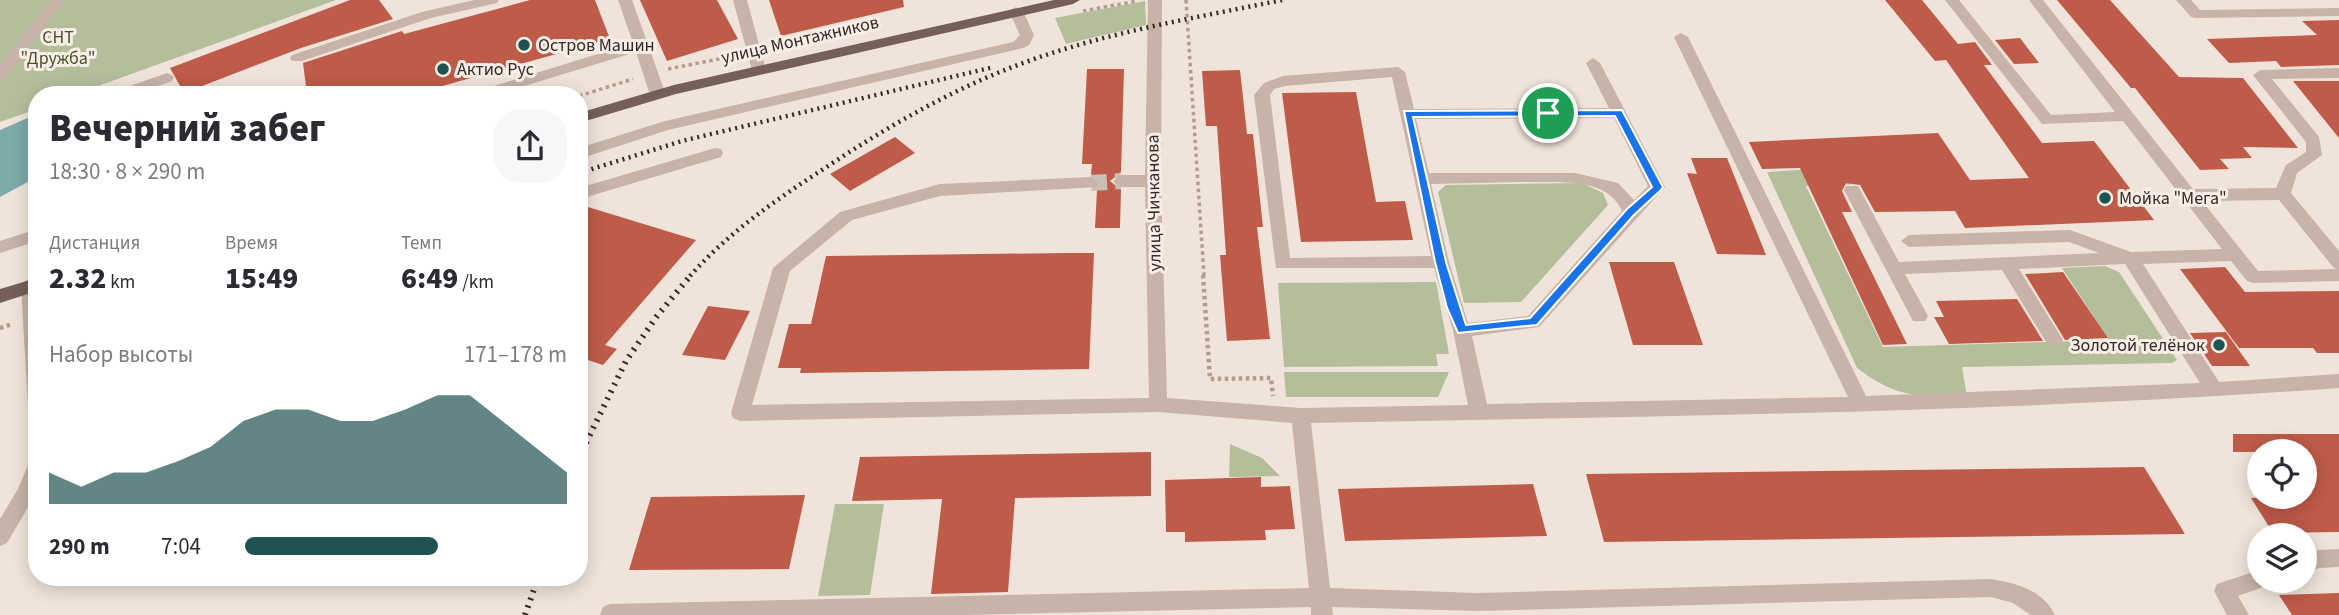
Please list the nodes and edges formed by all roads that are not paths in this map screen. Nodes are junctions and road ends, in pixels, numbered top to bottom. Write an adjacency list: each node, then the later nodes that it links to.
1 (58, 0): 16 (lane)
2 (492, 0): 14 (lane)
3 (625, 0): 13 (lane)
4 (740, 0): 17 (lane)
5 (1073, 0): 10 (main road, улица Монтажников)
6 (1155, 0): 32 (lane, улица Чичканова)
7 (1952, 0): 27 (lane)
8 (2036, 0): 27 (lane)
9 (2183, 0): 11 (lane)
10 (1016, 11): 17 (main road, улица Монтажников); 28 (lane)
11 (2339, 12)
12 (1681, 37): 56 (lane)
13 (642, 45): 22 (lane); 23 (lane)
14 (297, 58)
15 (1593, 63): 24 (lane)
16 (5, 64): 19 (lane)
17 (760, 71): 23 (main road, улица Монтажников)
18 (2339, 73): 36 (lane)
19 (0, 75)
20 (167, 78): 21 (lane)
21 (144, 86)
22 (509, 86)
23 (658, 95): 26 (main road, улица Монтажников)
24 (1619, 113): 25 (lane); 38 (lane)
25 (1408, 114): 30 (lane); 44 (lane)
26 (588, 115)
27 (2127, 116): 37 (lane)
28 (588, 151)
29 (715, 153): 35 (lane)
30 (1422, 179): 38 (lane); 44 (lane)
31 (1121, 181): 32 (lane)
32 (1153, 181): 57 (lane, улица Чичканова)
33 (1091, 183): 57 (lane)
34 (1852, 190): 47 (lane)
35 (588, 191)
36 (2283, 194): 37 (lane); 46 (lane)
37 (2190, 195): 42 (lane)
38 (1631, 212): 52 (lane)
39 (28, 238): 41 (lane)
40 (1909, 241): 43 (lane)
41 (0, 247)
42 (2236, 255): 43 (lane); 48 (lane)
43 (2130, 258): 45 (lane); 55 (lane)
44 (1441, 262): 52 (lane)
45 (2007, 263): 47 (lane); 53 (lane)
46 (2339, 263)
47 (1894, 268): 51 (lane)
48 (2339, 275)
49 (28, 287): 50 (main road)
50 (0, 296)
51 (1919, 316)
52 (1462, 330): 58 (lane)
53 (2054, 340)
54 (2339, 381): 55 (lane)
55 (2214, 390): 56 (lane)
56 (1861, 404): 58 (lane)
57 (1158, 405): 59 (lane)
58 (1479, 411): 59 (lane)
59 (1301, 416): 65 (lane)
60 (28, 490): 61 (lane)
61 (0, 537)
62 (2339, 558): 63 (lane)
63 (2317, 560)
64 (2247, 583): 68 (lane)
65 (1322, 606): 66 (lane); 67 (lane)
66 (610, 614)
67 (2044, 615)
68 (2238, 615)

